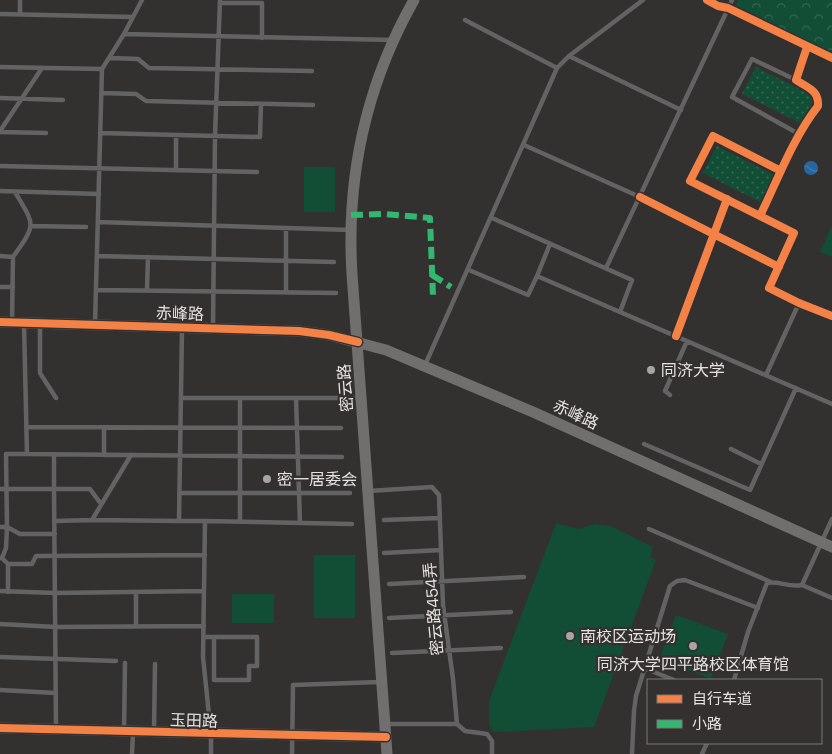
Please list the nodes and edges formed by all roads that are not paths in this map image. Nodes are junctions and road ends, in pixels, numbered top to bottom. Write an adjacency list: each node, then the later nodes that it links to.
1 (20, 0): 8 (lane)
2 (142, 0): 9 (lane)
3 (414, 0): 14 (street, 密云路)
4 (643, 0): 15 (lane)
5 (732, 0): 31 (lane)
6 (220, 1): 12 (lane); 13 (lane)
7 (0, 14): 8 (lane)
8 (20, 14): 9 (lane)
9 (133, 17): 11 (lane)
10 (465, 20): 19 (lane)
11 (124, 34): 12 (lane); 16 (lane)
12 (220, 36): 13 (lane); 21 (lane)
13 (262, 38): 14 (lane)
14 (394, 40): 54 (street, 密云路)
15 (569, 56): 19 (lane); 31 (lane)
16 (110, 58): 20 (lane); 21 (lane)
17 (0, 67): 18 (lane)
18 (42, 68): 20 (lane); 26 (lane)
19 (557, 68): 38 (lane)
20 (102, 69): 24 (lane)
21 (216, 70): 22 (lane); 28 (lane)
22 (312, 72)
23 (796, 80): 35 (lane)
24 (102, 93): 28 (lane); 34 (lane)
25 (0, 98): 26 (lane)
26 (21, 99): 27 (lane); 32 (lane)
27 (64, 100)
28 (215, 103): 29 (lane); 37 (lane)
29 (261, 104): 30 (lane); 37 (lane)
30 (313, 105)
31 (681, 110): 47 (lane)
32 (0, 131): 33 (lane)
33 (46, 133)
34 (100, 133): 36 (lane); 40 (lane)
35 (799, 134)
36 (176, 135): 37 (lane); 41 (lane)
37 (215, 136): 42 (lane)
38 (524, 146): 47 (lane); 48 (lane)
39 (0, 166): 40 (lane)
40 (99, 169): 41 (lane); 46 (lane)
41 (176, 170): 42 (lane)
42 (214, 171): 43 (lane); 50 (lane)
43 (257, 172)
44 (0, 191): 45 (lane)
45 (15, 192): 46 (lane); 51 (lane)
46 (99, 194): 49 (lane)
47 (640, 197): 63 (lane)
48 (492, 218): 55 (lane); 64 (lane)
49 (98, 222): 50 (lane); 57 (lane)
50 (214, 225): 53 (lane); 60 (lane)
51 (31, 226): 52 (lane); 58 (lane)
52 (86, 227)
53 (286, 228): 54 (lane); 61 (lane)
54 (351, 230): 83 (street, 密云路)
55 (550, 244): 63 (lane); 65 (lane)
56 (0, 256): 58 (lane)
57 (97, 256): 59 (lane); 68 (lane)
58 (13, 257): 67 (lane)
59 (148, 257): 60 (lane); 69 (lane)
60 (214, 258): 61 (lane); 70 (lane)
61 (286, 260): 62 (lane); 71 (lane)
62 (334, 262)
63 (606, 268): 74 (lane)
64 (468, 270): 65 (lane); 84 (lane)
65 (537, 276): 74 (lane)
66 (0, 287): 67 (lane)
67 (13, 288): 76 (lane)
68 (96, 290): 69 (lane); 79 (lane)
69 (147, 290): 70 (lane)
70 (214, 291): 71 (lane); 81 (lane)
71 (286, 292): 72 (lane)
72 (336, 293)
73 (799, 303): 85 (lane)
74 (620, 312): 82 (lane)
75 (0, 322): 76 (street, 赤峰路)
76 (12, 322): 77 (street, 赤峰路)
77 (24, 322): 78 (street, 赤峰路); 94 (lane)
78 (40, 323): 79 (street, 赤峰路); 88 (lane)
79 (95, 325): 80 (street, 赤峰路)
80 (182, 327): 81 (street, 赤峰路); 89 (lane)
81 (213, 328): 83 (street, 赤峰路)
82 (687, 341): 85 (lane); 87 (lane)
83 (358, 342): 84 (street, 赤峰路); 92 (street, 密云路)
84 (425, 366): 136 (street, 赤峰路)
85 (766, 375): 86 (lane)
86 (796, 388): 93 (lane); 112 (lane)
87 (670, 395)
88 (56, 398)
89 (181, 398): 90 (lane); 96 (lane)
90 (240, 398): 91 (lane); 97 (lane)
91 (296, 398): 92 (lane); 98 (lane)
92 (362, 398): 116 (street, 密云路)
93 (832, 404)
94 (26, 427): 95 (lane); 104 (lane)
95 (104, 427): 96 (lane); 106 (lane)
96 (180, 428): 97 (lane); 108 (lane)
97 (240, 428): 98 (lane); 109 (lane)
98 (297, 428): 99 (lane); 111 (lane)
99 (342, 428)
100 (644, 444): 112 (lane)
101 (730, 449): 112 (lane)
102 (0, 454): 103 (lane)
103 (6, 454): 104 (lane); 113 (lane)
104 (27, 454): 105 (lane)
105 (54, 454): 106 (lane); 114 (lane)
106 (104, 455): 107 (lane)
107 (131, 455): 108 (lane); 121 (lane)
108 (180, 456): 109 (lane); 117 (lane)
109 (240, 457): 111 (lane); 118 (lane)
110 (342, 457): 111 (lane)
111 (298, 458): 119 (lane)
112 (761, 464)
113 (6, 488): 114 (lane); 115 (lane); 133 (lane)
114 (54, 488): 121 (lane); 126 (lane)
115 (0, 489)
116 (368, 491): 122 (lane, 密云路454弄); 176 (street, 密云路)
117 (179, 493): 118 (lane); 127 (lane)
118 (240, 493): 119 (lane); 129 (lane)
119 (299, 493): 120 (lane); 130 (lane)
120 (350, 493)
121 (101, 504): 124 (lane)
122 (440, 518): 125 (lane); 138 (lane, 密云路454弄)
123 (832, 519): 136 (lane)
124 (92, 520): 126 (lane); 127 (lane)
125 (384, 520)
126 (55, 521): 135 (lane)
127 (179, 521): 128 (lane)
128 (205, 521): 129 (lane); 140 (lane)
129 (240, 522): 130 (lane)
130 (300, 523): 131 (lane)
131 (352, 524)
132 (0, 527): 133 (lane)
133 (7, 527): 135 (lane); 142 (lane)
134 (649, 528): 146 (lane)
135 (55, 534): 141 (lane)
136 (821, 542): 137 (street, 赤峰路); 148 (lane)
137 (832, 547)
138 (441, 550): 139 (lane); 145 (lane, 密云路454弄)
139 (384, 553)
140 (204, 555): 141 (lane); 150 (lane)
141 (55, 556): 143 (lane); 153 (lane)
142 (1, 558): 143 (lane)
143 (8, 564): 151 (lane)
144 (524, 577): 145 (lane)
145 (442, 582): 147 (lane); 157 (lane, 密云路454弄)
146 (771, 582): 148 (lane); 155 (lane)
147 (389, 584)
148 (802, 585): 154 (lane)
149 (0, 591): 151 (lane)
150 (204, 591): 152 (lane); 161 (lane)
151 (8, 592): 153 (lane)
152 (136, 592): 153 (lane); 160 (lane)
153 (55, 593): 162 (lane)
154 (832, 598)
155 (758, 608): 173 (lane); 175 (lane)
156 (511, 612): 157 (lane)
157 (445, 616): 158 (lane); 166 (lane, 密云路454弄)
158 (389, 618)
159 (0, 624): 162 (lane)
160 (136, 626): 161 (lane); 162 (lane)
161 (204, 626): 163 (lane)
162 (56, 627): 169 (lane)
163 (204, 637): 164 (lane); 185 (lane)
164 (214, 637): 164 (lane)
165 (502, 648): 166 (lane)
166 (449, 650): 167 (lane); 180 (lane, 密云路454弄)
167 (392, 653)
168 (0, 657): 169 (lane)
169 (56, 660): 170 (lane); 178 (lane)
170 (116, 661)
171 (125, 663): 183 (lane)
172 (155, 664): 184 (lane)
173 (644, 668): 174 (lane); 193 (lane)
174 (672, 679)
175 (734, 679)
176 (382, 682): 179 (street, 密云路); 186 (lane)
177 (0, 690): 178 (lane)
178 (56, 693): 182 (lane)
179 (385, 724): 180 (lane); 187 (street, 密云路)
180 (457, 724): 192 (lane)
181 (0, 728): 182 (street, 玉田路)
182 (56, 729): 183 (street, 玉田路)
183 (128, 731): 184 (street, 玉田路); 188 (lane)
184 (154, 732): 185 (street, 玉田路)
185 (210, 734): 186 (street, 玉田路); 189 (lane)
186 (293, 736): 187 (street, 玉田路); 190 (lane)
187 (386, 737): 191 (street, 密云路)
188 (132, 754)
189 (211, 754)
190 (292, 754)
191 (388, 754)
192 (492, 754)
193 (632, 754)

